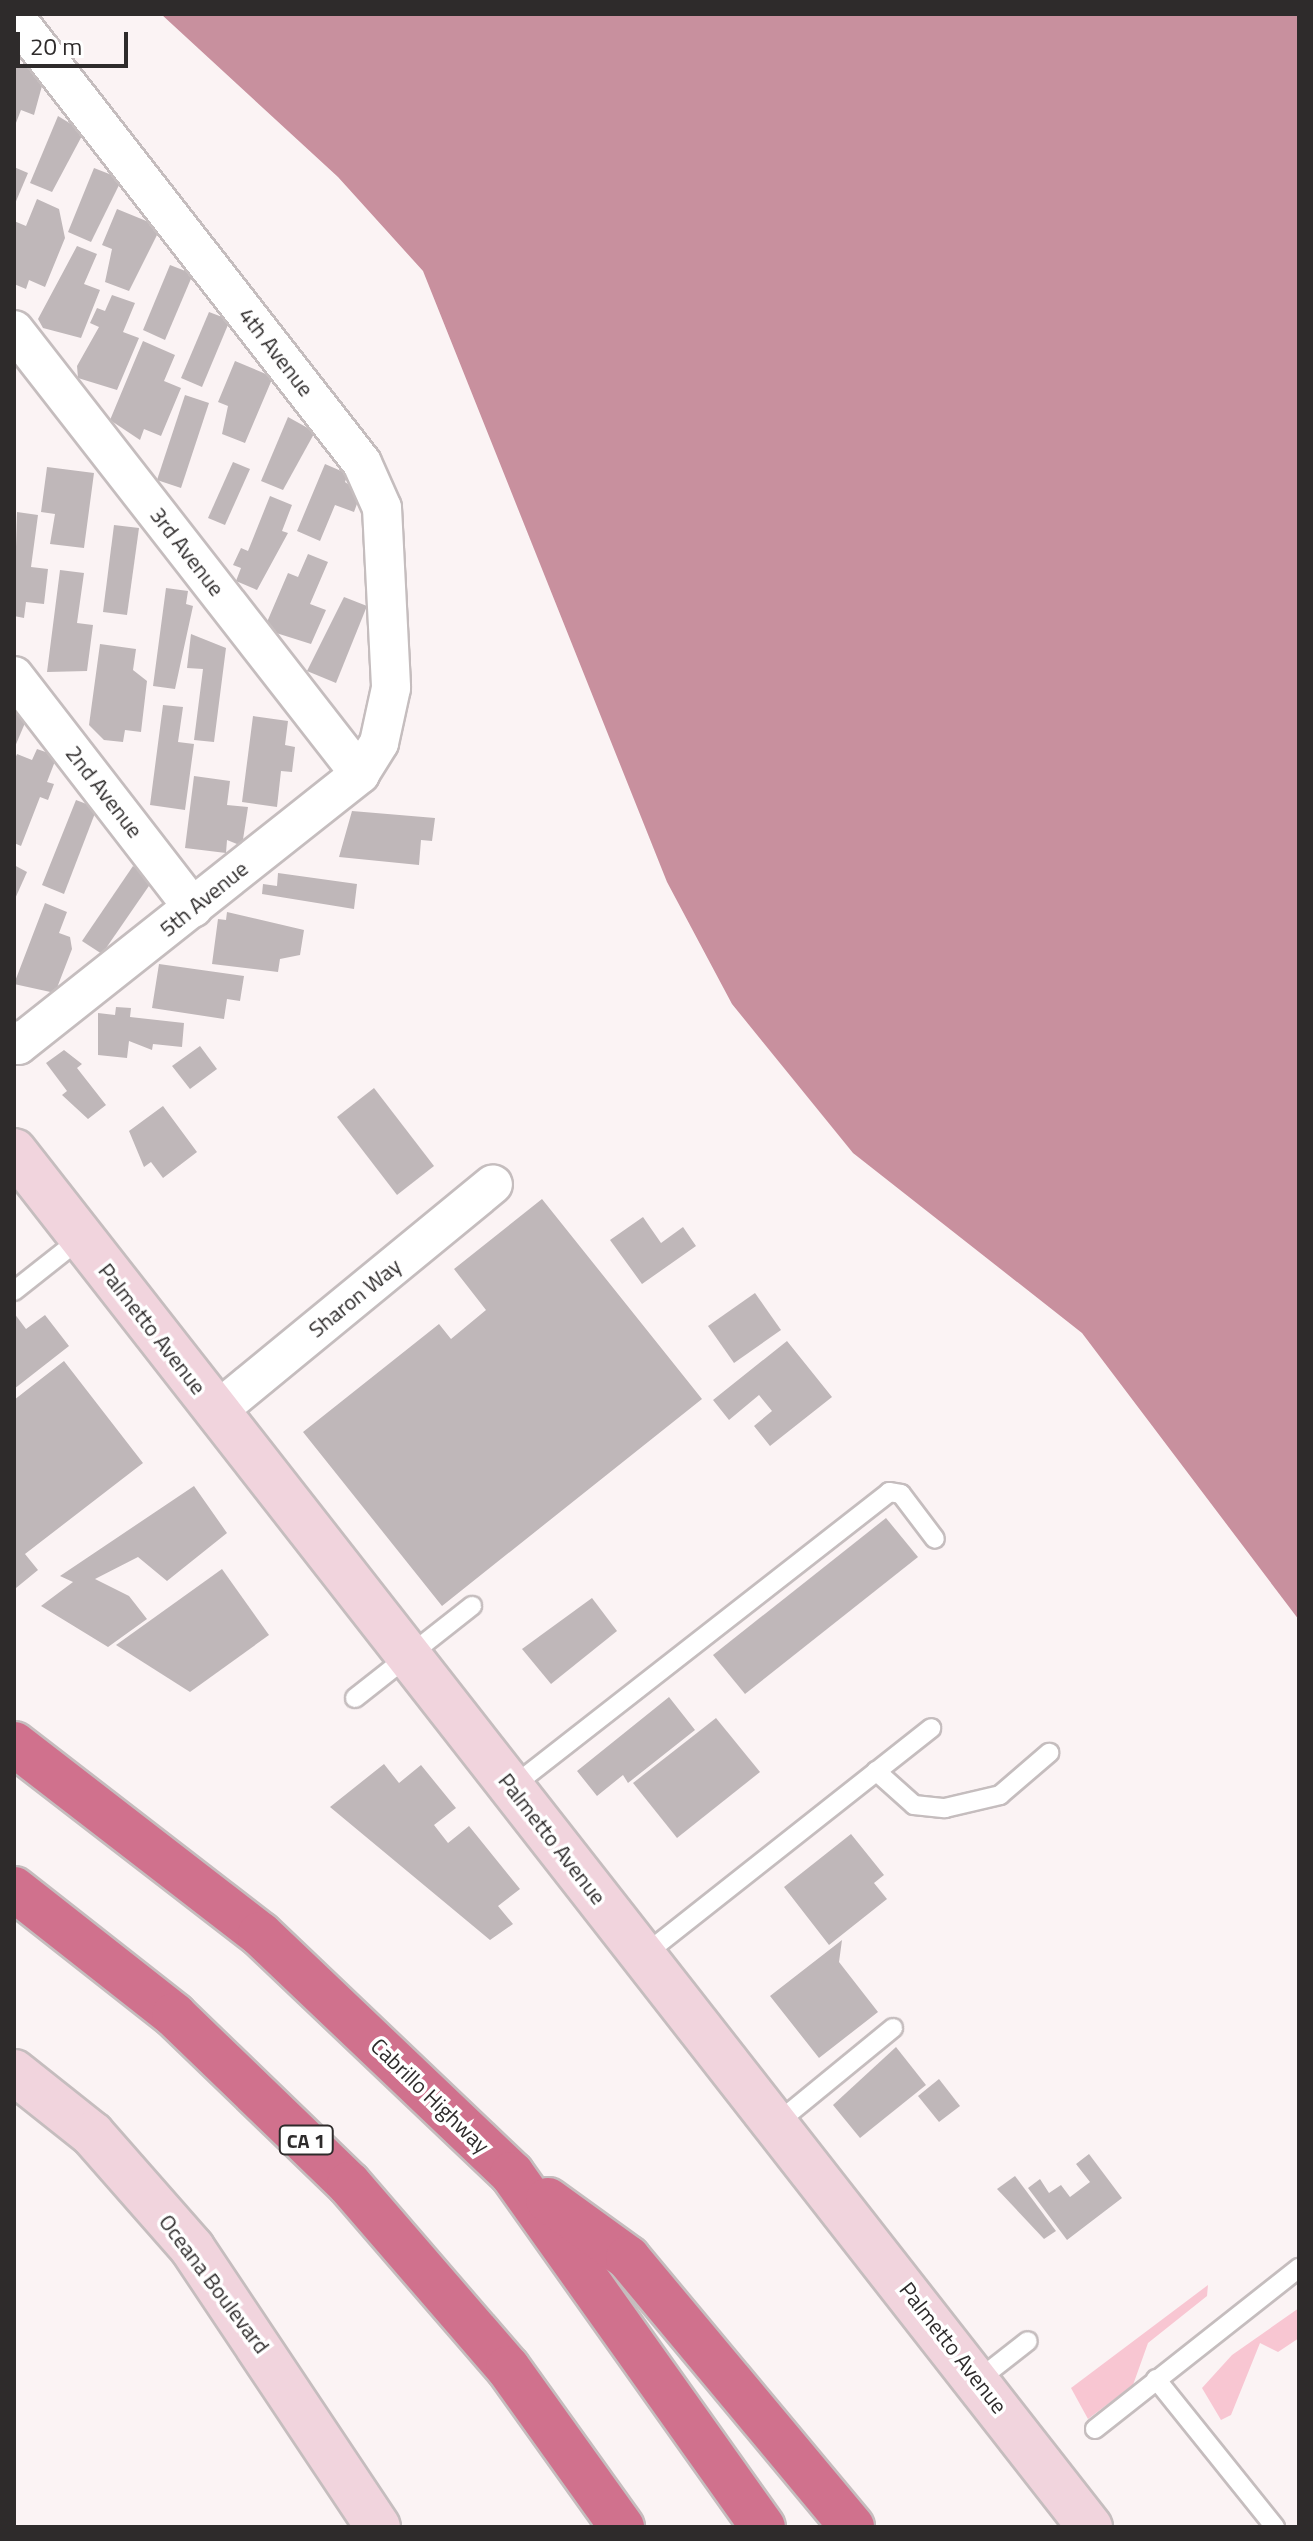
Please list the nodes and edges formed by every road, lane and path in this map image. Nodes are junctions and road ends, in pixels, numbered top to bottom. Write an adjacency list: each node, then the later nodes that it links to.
1 (14, 16): 4 (street, 4th Avenue)
2 (14, 330): 4 (street, 3rd Avenue)
3 (14, 676): 5 (street, 2nd Avenue)
4 (369, 758): 5 (street, 5th Avenue)
5 (193, 908): 6 (street, 5th Avenue)
6 (16, 1042)
7 (14, 1151): 9 (street, Palmetto Avenue)
8 (493, 1184): 11 (street, Sharon Way)
9 (81, 1238): 10 (lane); 11 (street, Palmetto Avenue)
10 (14, 1291)
11 (217, 1411): 14 (street, Palmetto Avenue)
12 (935, 1539): 20 (lane)
13 (472, 1606): 14 (lane)
14 (410, 1658): 15 (lane); 20 (street, Palmetto Avenue)
15 (355, 1698)
16 (931, 1728): 19 (lane)
17 (14, 1744): 26 (highway, Cabrillo Highway)
18 (1049, 1753): 19 (lane)
19 (876, 1771): 22 (lane)
20 (512, 1787): 22 (street, Palmetto Avenue)
21 (14, 1889): 33 (highway, CA 1)
22 (644, 1955): 25 (street, Palmetto Avenue)
23 (893, 2028): 25 (lane)
24 (14, 2072): 34 (street, Oceana Boulevard)
25 (777, 2123): 31 (street, Palmetto Avenue)
26 (512, 2174): 29 (highway); 37 (highway, Cabrillo Highway)
27 (1299, 2268): 30 (lane)
28 (1028, 2341): 31 (lane)
29 (707, 2349): 38 (highway); 39 (highway)
30 (1156, 2379): 32 (lane); 41 (lane)
31 (978, 2380): 40 (street, Palmetto Avenue)
32 (1095, 2429)
33 (556, 2433): 35 (highway); 36 (highway, CA 1)
34 (378, 2527)
35 (594, 2527)
36 (622, 2527)
37 (763, 2527)
38 (838, 2527)
39 (852, 2527)
40 (1090, 2527)
41 (1275, 2527)

